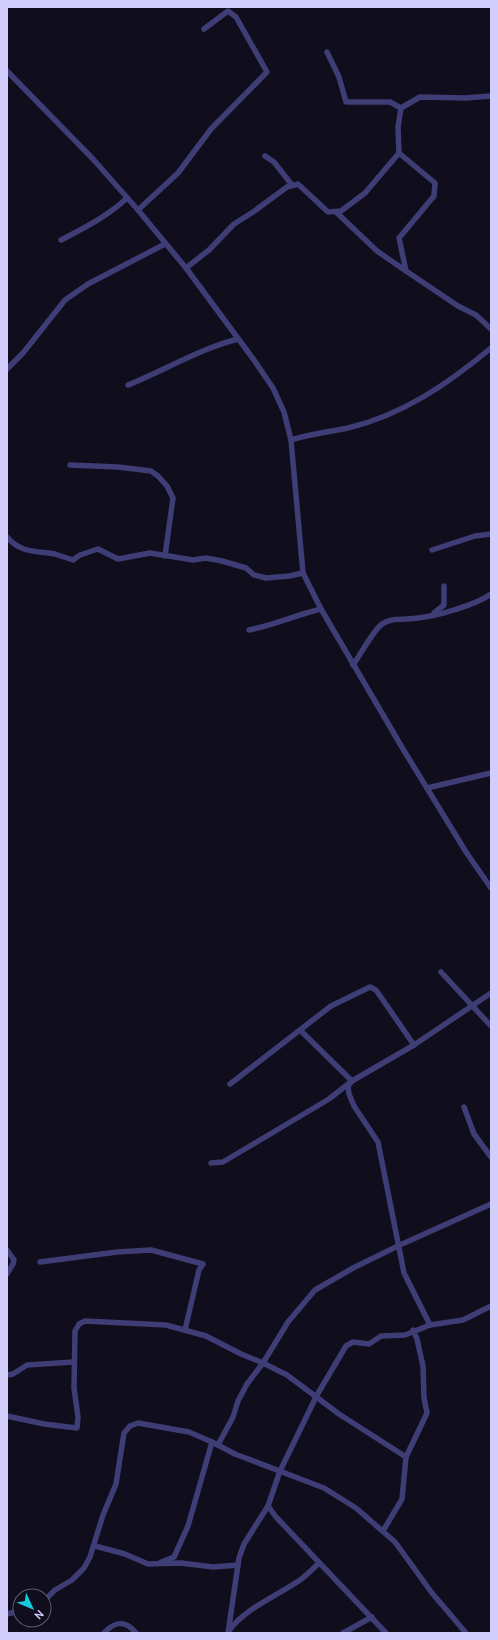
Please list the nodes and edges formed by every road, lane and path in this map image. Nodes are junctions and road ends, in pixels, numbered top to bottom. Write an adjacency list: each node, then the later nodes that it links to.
1 (204, 29): 10 (street)
2 (327, 52): 5 (street)
3 (7, 71): 9 (street)
4 (491, 96): 5 (street)
5 (401, 108): 6 (street)
6 (399, 153): 11 (street); 15 (street)
7 (265, 156): 8 (street)
8 (292, 185): 11 (street); 14 (street)
9 (127, 198): 10 (street); 12 (street)
10 (138, 210): 13 (street)
11 (336, 212): 15 (street)
12 (61, 240)
13 (165, 244): 14 (street); 19 (street)
14 (186, 268): 17 (street)
15 (406, 271): 16 (street)
16 (491, 329)
17 (238, 339): 20 (street); 21 (street)
18 (491, 348): 21 (street)
19 (7, 369)
20 (128, 386)
21 (291, 440): 27 (street)
22 (70, 465): 26 (street)
23 (491, 534): 25 (street)
24 (7, 537): 26 (street)
25 (432, 550)
26 (165, 556): 27 (street)
27 (303, 573): 30 (street)
28 (444, 586): 31 (street)
29 (491, 594): 31 (street)
30 (321, 609): 32 (street); 33 (street)
31 (431, 616): 33 (street)
32 (249, 630)
33 (354, 665): 35 (street)
34 (491, 773): 35 (street)
35 (427, 788): 36 (street)
36 (491, 888)
37 (441, 972): 39 (street)
38 (491, 993): 39 (street)
39 (473, 1006): 40 (street); 42 (street)
40 (491, 1026)
41 (301, 1031): 42 (street); 43 (street); 44 (street)
42 (414, 1045): 43 (street)
43 (352, 1081): 47 (street); 49 (street)
44 (230, 1084)
45 (464, 1106): 46 (street)
46 (491, 1157)
47 (211, 1162)
48 (491, 1204): 49 (street)
49 (400, 1245): 54 (street); 58 (street)
50 (7, 1250): 52 (street)
51 (40, 1262): 55 (street)
52 (7, 1274)
53 (491, 1306): 54 (street)
54 (430, 1325): 56 (street)
55 (185, 1330): 57 (street); 58 (street)
56 (413, 1330): 60 (street); 63 (street)
57 (74, 1362): 59 (street); 61 (street)
58 (263, 1363): 60 (street); 62 (street)
59 (7, 1375)
60 (316, 1398): 63 (street); 64 (street)
61 (7, 1416)
62 (215, 1443): 64 (street); 67 (street); 69 (street)
63 (406, 1457): 66 (street)
64 (280, 1471): 65 (street); 66 (street)
65 (268, 1506): 68 (street); 70 (street)
66 (383, 1532): 78 (street)
67 (95, 1546): 69 (street); 71 (street)
68 (319, 1563): 72 (street); 75 (street)
69 (157, 1564): 70 (street)
70 (238, 1565): 75 (street)
71 (52, 1593)
72 (372, 1617): 76 (street); 77 (street)
73 (104, 1633): 74 (street)
74 (136, 1633)
75 (228, 1633)
76 (342, 1633)
77 (386, 1633)
78 (466, 1633)

